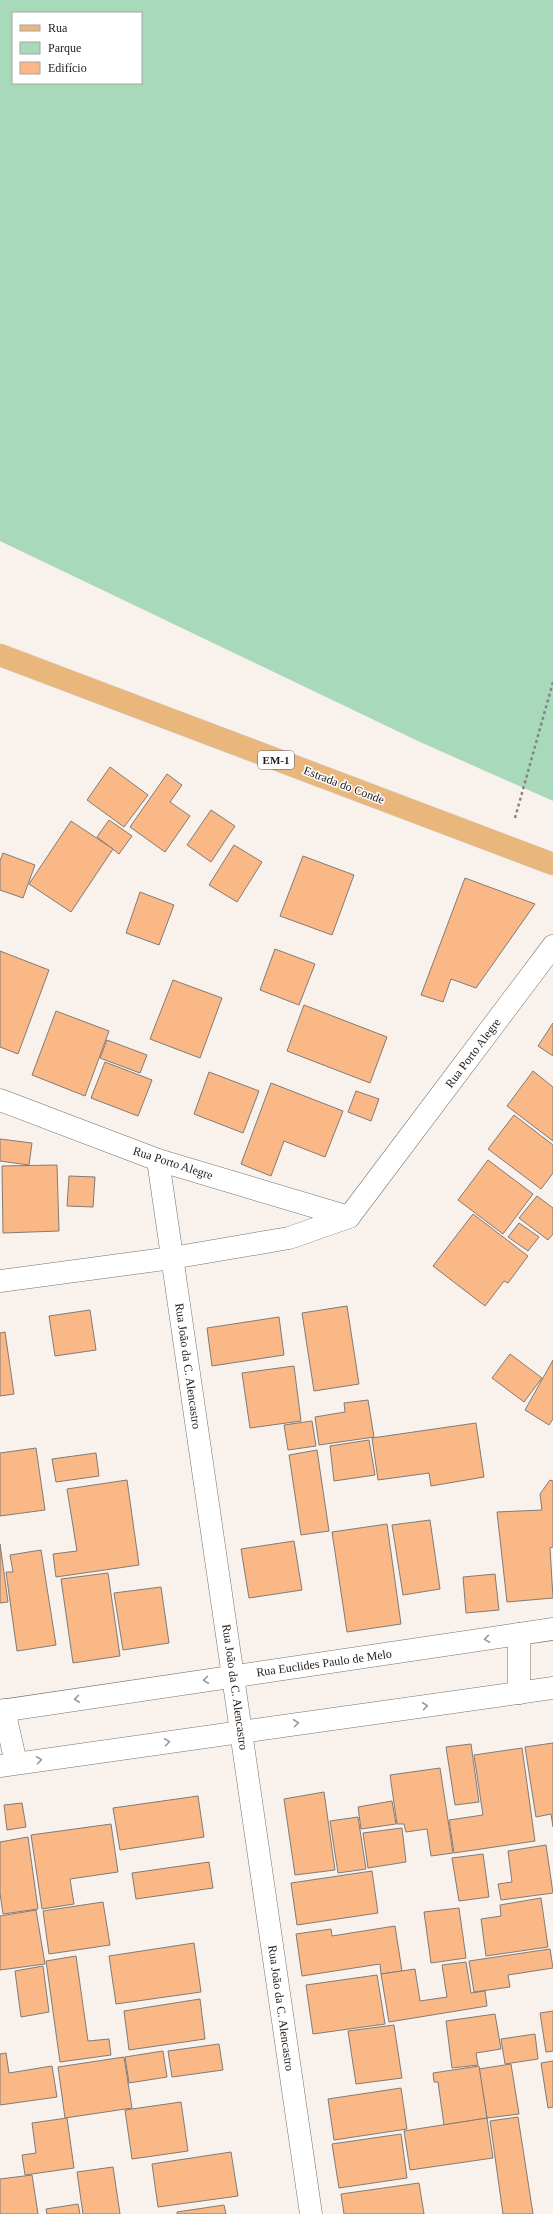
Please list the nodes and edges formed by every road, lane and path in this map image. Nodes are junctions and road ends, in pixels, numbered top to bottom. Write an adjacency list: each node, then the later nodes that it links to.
1 (0, 655): 3 (main road, Estrada do Conde / EM-1)
2 (553, 682): 3 (path)
3 (506, 847): 4 (main road, Estrada do Conde / EM-1)
4 (553, 864)
5 (553, 946): 8 (street, Rua Porto Alegre)
6 (0, 1100): 7 (street, Rua Porto Alegre)
7 (158, 1160): 8 (street, Rua Porto Alegre); 9 (street, Rua João da C. Alencastro)
8 (349, 1217): 9 (street)
9 (172, 1258): 10 (street); 13 (street, Rua João da C. Alencastro)
10 (0, 1281)
11 (553, 1629): 12 (street, Rua Euclides Paulo de Melo)
12 (519, 1634): 13 (street, Rua Euclides Paulo de Melo, one-way to 13); 15 (street)
13 (233, 1676): 16 (street, Rua Euclides Paulo de Melo, one-way to 16); 17 (street, Rua João da C. Alencastro)
14 (553, 1688): 15 (street)
15 (519, 1693): 17 (street, one-way to 15)
16 (2, 1711): 18 (street)
17 (241, 1731): 18 (street, one-way to 17); 19 (street, Rua João da C. Alencastro)
18 (8, 1764)
19 (311, 2214)

